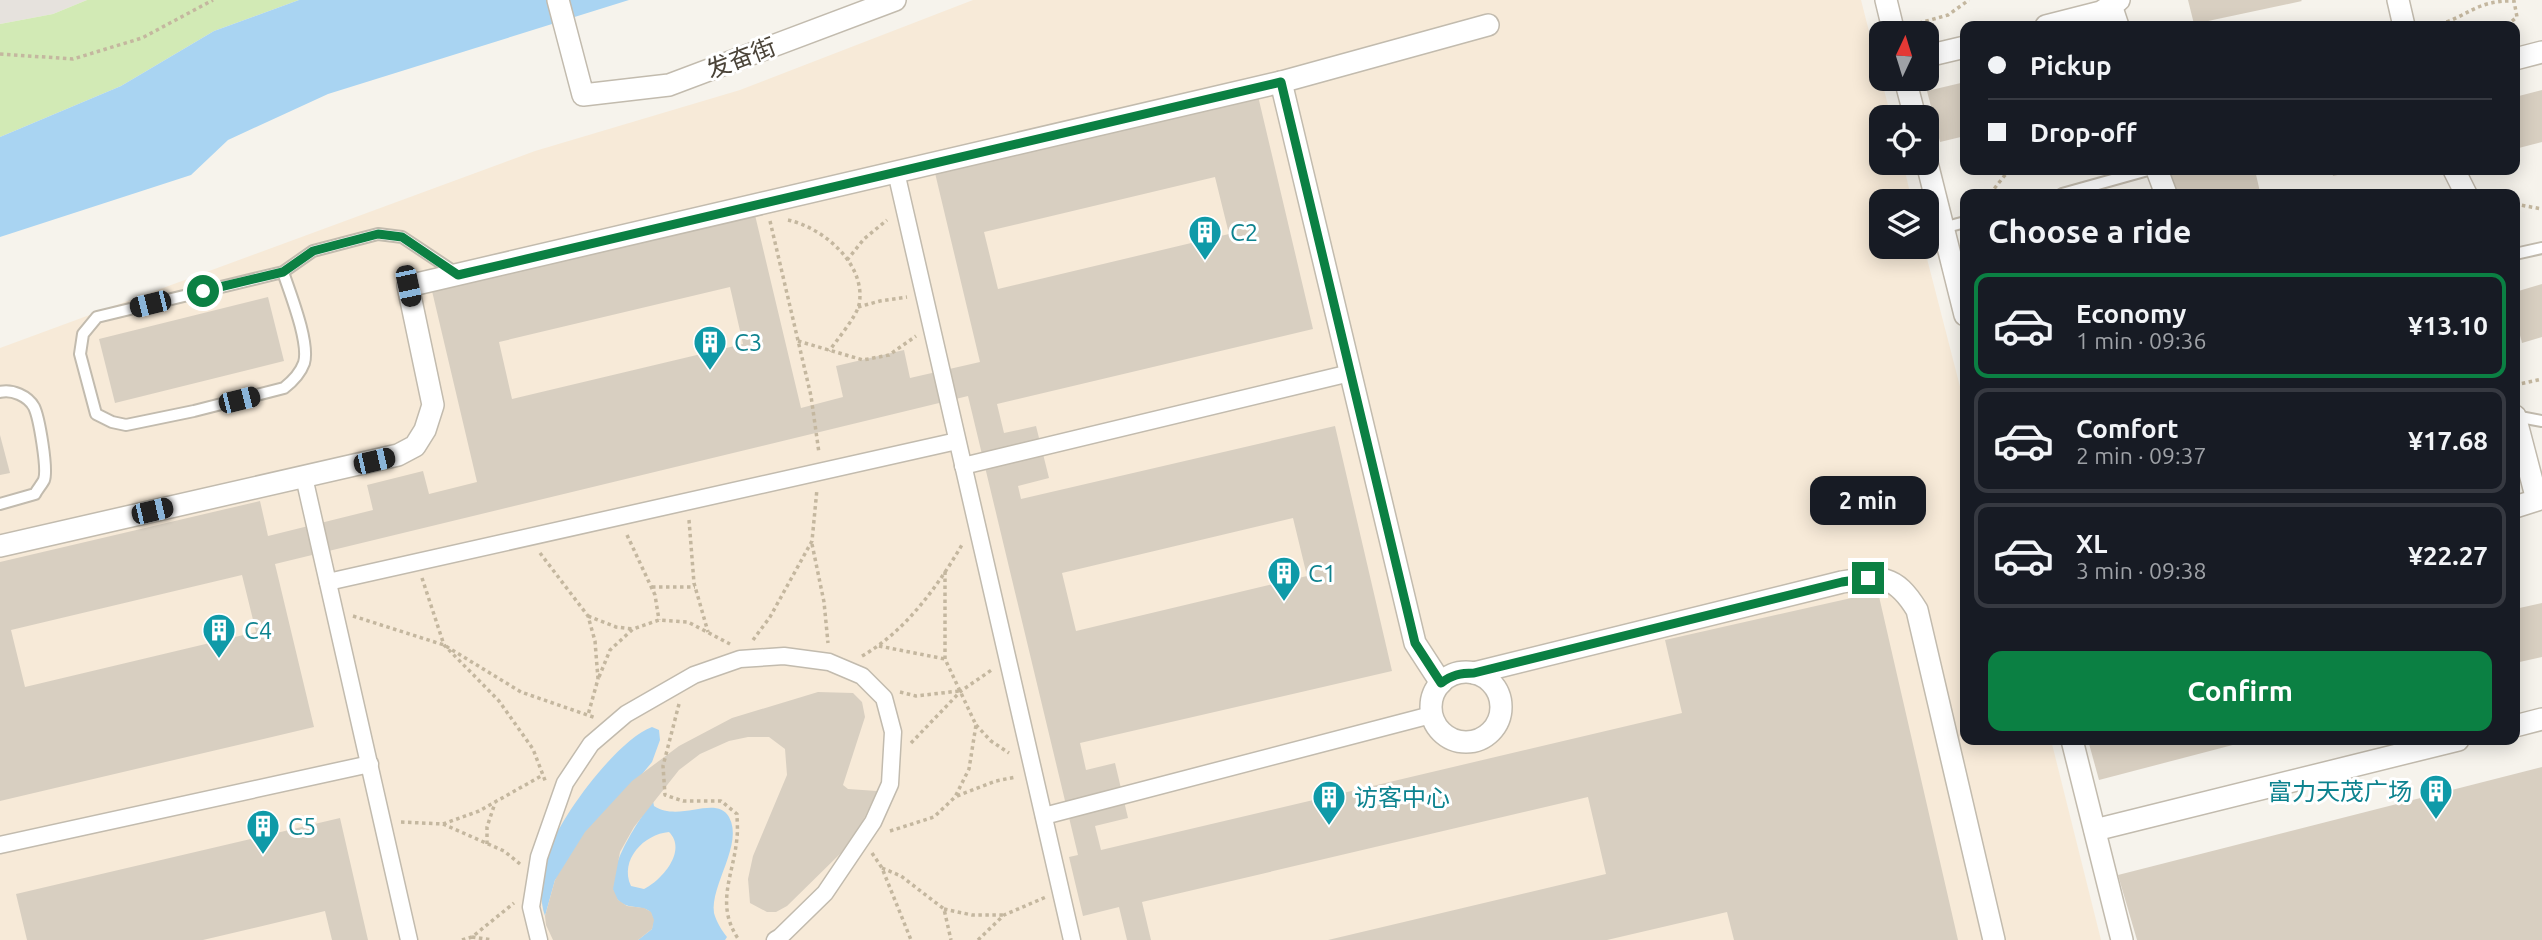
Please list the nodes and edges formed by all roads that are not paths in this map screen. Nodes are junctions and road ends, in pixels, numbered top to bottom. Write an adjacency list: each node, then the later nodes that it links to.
1 (558, 0): 2 (street, 发奋街)
2 (895, 0)
3 (1886, 0): 6 (street)
4 (2398, 0): 9 (street)
5 (2115, 2): 7 (street); 8 (street)
6 (1891, 21)
7 (2066, 21)
8 (2117, 21)
9 (2403, 21)
10 (1488, 24): 15 (street)
11 (1960, 48): 13 (street)
12 (2542, 52): 14 (street)
13 (1939, 53)
14 (2520, 58)
15 (1281, 82): 16 (street); 27 (street)
16 (896, 172): 25 (street); 32 (street)
17 (1930, 175): 21 (street)
18 (2130, 175): 19 (lane)
19 (2080, 189)
20 (1960, 223): 21 (lane)
21 (1943, 228): 26 (street)
22 (2542, 248): 23 (lane)
23 (2520, 253)
24 (283, 272): 24 (lane); 25 (lane)
25 (458, 275): 34 (street)
26 (1960, 295)
27 (1350, 373): 33 (street); 41 (street)
28 (0, 392): 36 (lane)
29 (2520, 417): 30 (lane)
30 (2542, 421)
31 (2520, 433): 35 (street)
32 (957, 441): 33 (street); 39 (street)
33 (963, 466): 48 (street)
34 (304, 477): 38 (street); 39 (street)
35 (2540, 500): 37 (street)
36 (0, 504)
37 (2520, 506)
38 (0, 546)
39 (328, 582): 47 (street)
40 (1474, 673): 41 (street); 42 (street); 55 (street)
41 (1441, 683): 42 (street)
42 (1431, 715): 48 (street)
43 (2542, 719): 44 (street)
44 (2520, 725)
45 (2073, 745): 49 (street)
46 (2438, 745): 49 (street)
47 (370, 764): 50 (street); 51 (street)
48 (1044, 816): 54 (street)
49 (2095, 830): 56 (street)
50 (0, 845)
51 (409, 940)
52 (539, 940): 53 (street)
53 (775, 940)
54 (1072, 940)
55 (1994, 940)
56 (2122, 940)

